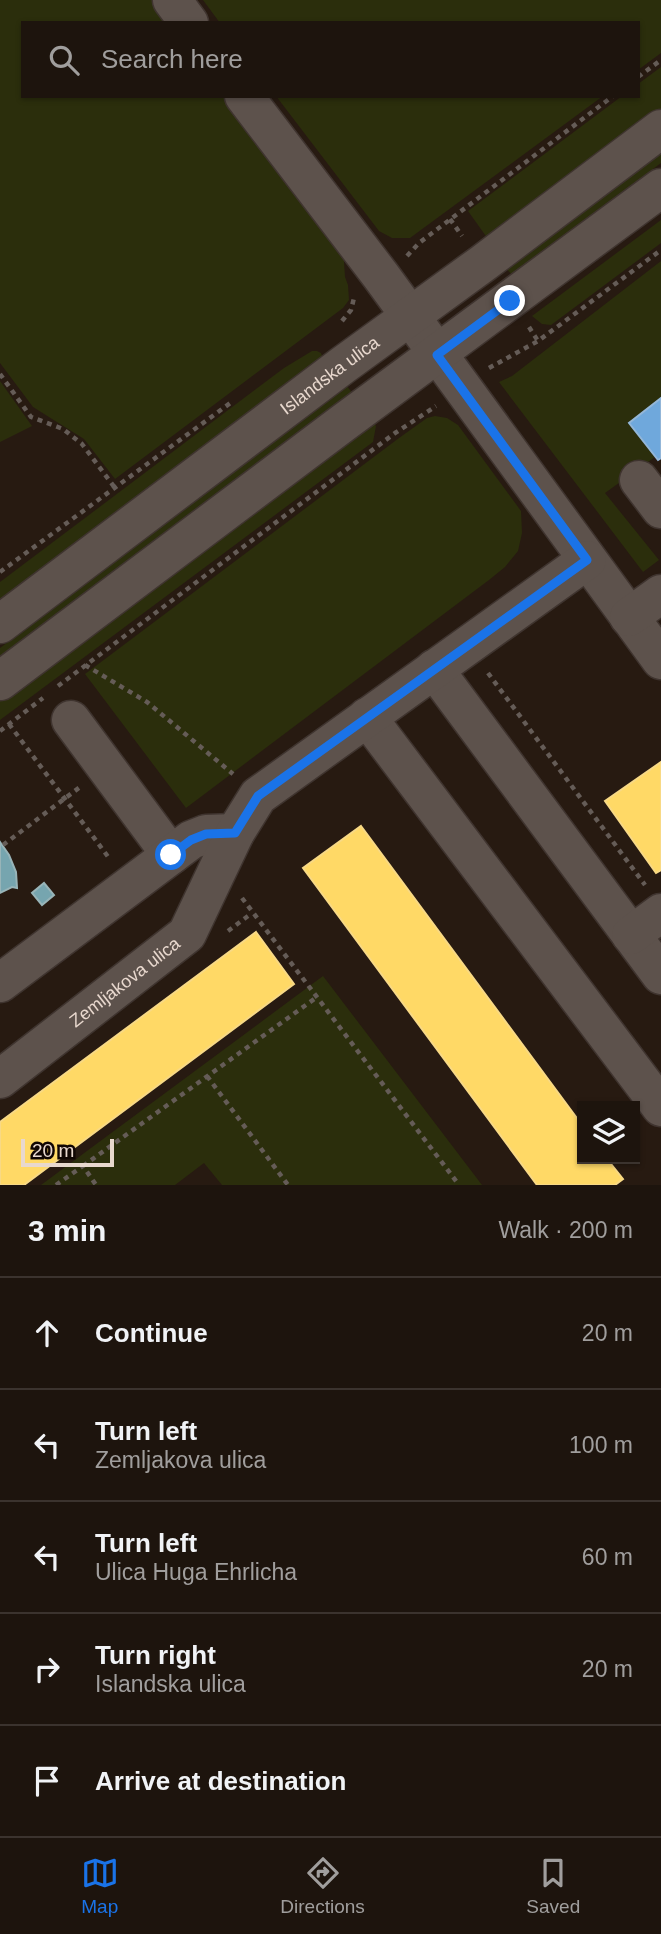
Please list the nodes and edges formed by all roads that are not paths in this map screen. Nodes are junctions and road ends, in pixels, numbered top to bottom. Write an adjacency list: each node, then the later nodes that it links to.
1 (172, 0): 2 (street)
2 (188, 21)
3 (246, 98): 6 (street)
4 (661, 129): 6 (street, Islandska ulica)
5 (661, 188): 7 (street)
6 (409, 316): 7 (street); 11 (street, Islandska ulica)
7 (437, 355): 8 (street); 14 (street)
8 (587, 560): 10 (street); 13 (street, Zemljakova ulica)
9 (661, 594): 10 (street)
10 (629, 617): 12 (street)
11 (0, 624)
12 (661, 660)
13 (434, 669): 15 (street, Zemljakova ulica); 20 (street)
14 (0, 681)
15 (367, 718): 17 (street, Zemljakova ulica); 24 (street)
16 (71, 720): 18 (street)
17 (235, 833): 18 (street); 23 (street, Zemljakova ulica)
18 (171, 855): 22 (street)
19 (655, 902): 20 (street)
20 (631, 935): 21 (street)
21 (661, 975)
22 (0, 982)
23 (0, 1079)
24 (661, 1107)

